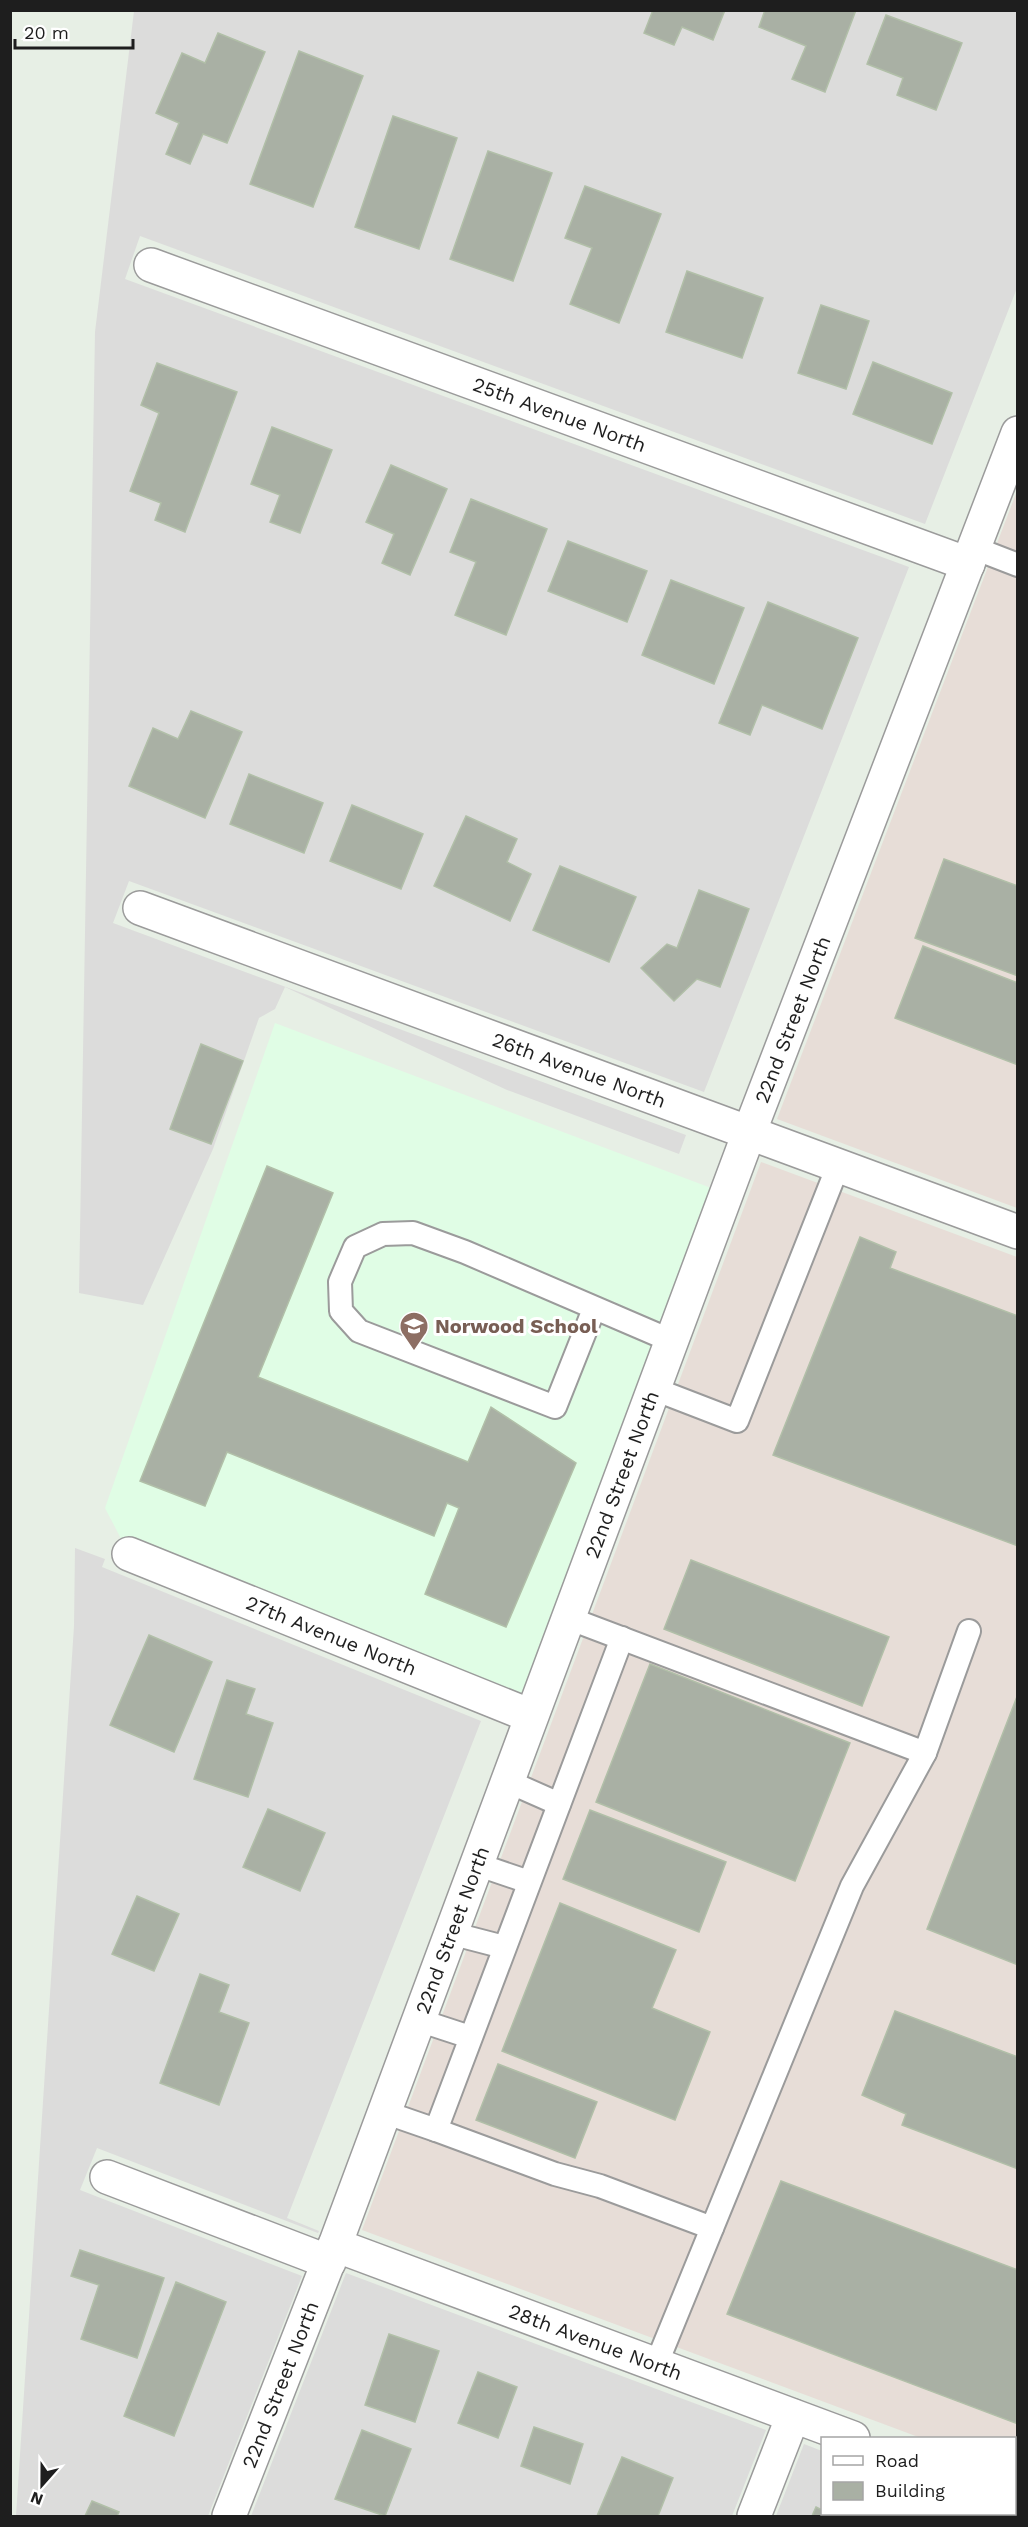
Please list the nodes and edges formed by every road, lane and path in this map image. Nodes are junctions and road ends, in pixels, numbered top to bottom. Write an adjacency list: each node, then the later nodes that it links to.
1 (151, 265): 3 (street, 25th Avenue North)
2 (1017, 433): 3 (street, 22nd Street North)
3 (971, 556): 4 (lane); 6 (street, 22nd Street North)
4 (1017, 565)
5 (140, 908): 6 (street, 26th Avenue North)
6 (749, 1133): 7 (street, 26th Avenue North); 10 (street, 22nd Street North)
7 (838, 1166): 8 (street, 26th Avenue North); 11 (lane)
8 (1017, 1232)
9 (594, 1309): 9 (lane); 10 (lane)
10 (672, 1341): 11 (street, 22nd Street North)
11 (654, 1389): 13 (street, 22nd Street North)
12 (129, 1554): 16 (street, 27th Avenue North)
13 (568, 1618): 15 (lane); 16 (street, 22nd Street North)
14 (969, 1631): 17 (lane)
15 (622, 1638): 17 (lane); 19 (lane)
16 (531, 1716): 18 (street, 22nd Street North)
17 (925, 1753): 29 (lane)
18 (507, 1781): 19 (lane); 20 (street, 22nd Street North)
19 (559, 1804): 21 (lane)
20 (476, 1864): 21 (lane); 22 (street, 22nd Street North)
21 (529, 1882): 23 (lane)
22 (450, 1933): 23 (lane); 24 (street, 22nd Street North)
23 (504, 1947): 25 (lane)
24 (418, 2020): 25 (lane); 26 (street, 22nd Street North)
25 (470, 2037): 27 (lane)
26 (384, 2112): 27 (lane); 30 (street, 22nd Street North)
27 (436, 2130): 29 (lane)
28 (107, 2176): 30 (street, 28th Avenue North)
29 (712, 2228): 31 (lane)
30 (332, 2253): 31 (street, 28th Avenue North); 34 (street, 22nd Street North)
31 (656, 2365): 32 (street, 28th Avenue North)
32 (794, 2416): 33 (street, 28th Avenue North); 35 (street)
33 (849, 2437)
34 (230, 2517)
35 (754, 2517)

